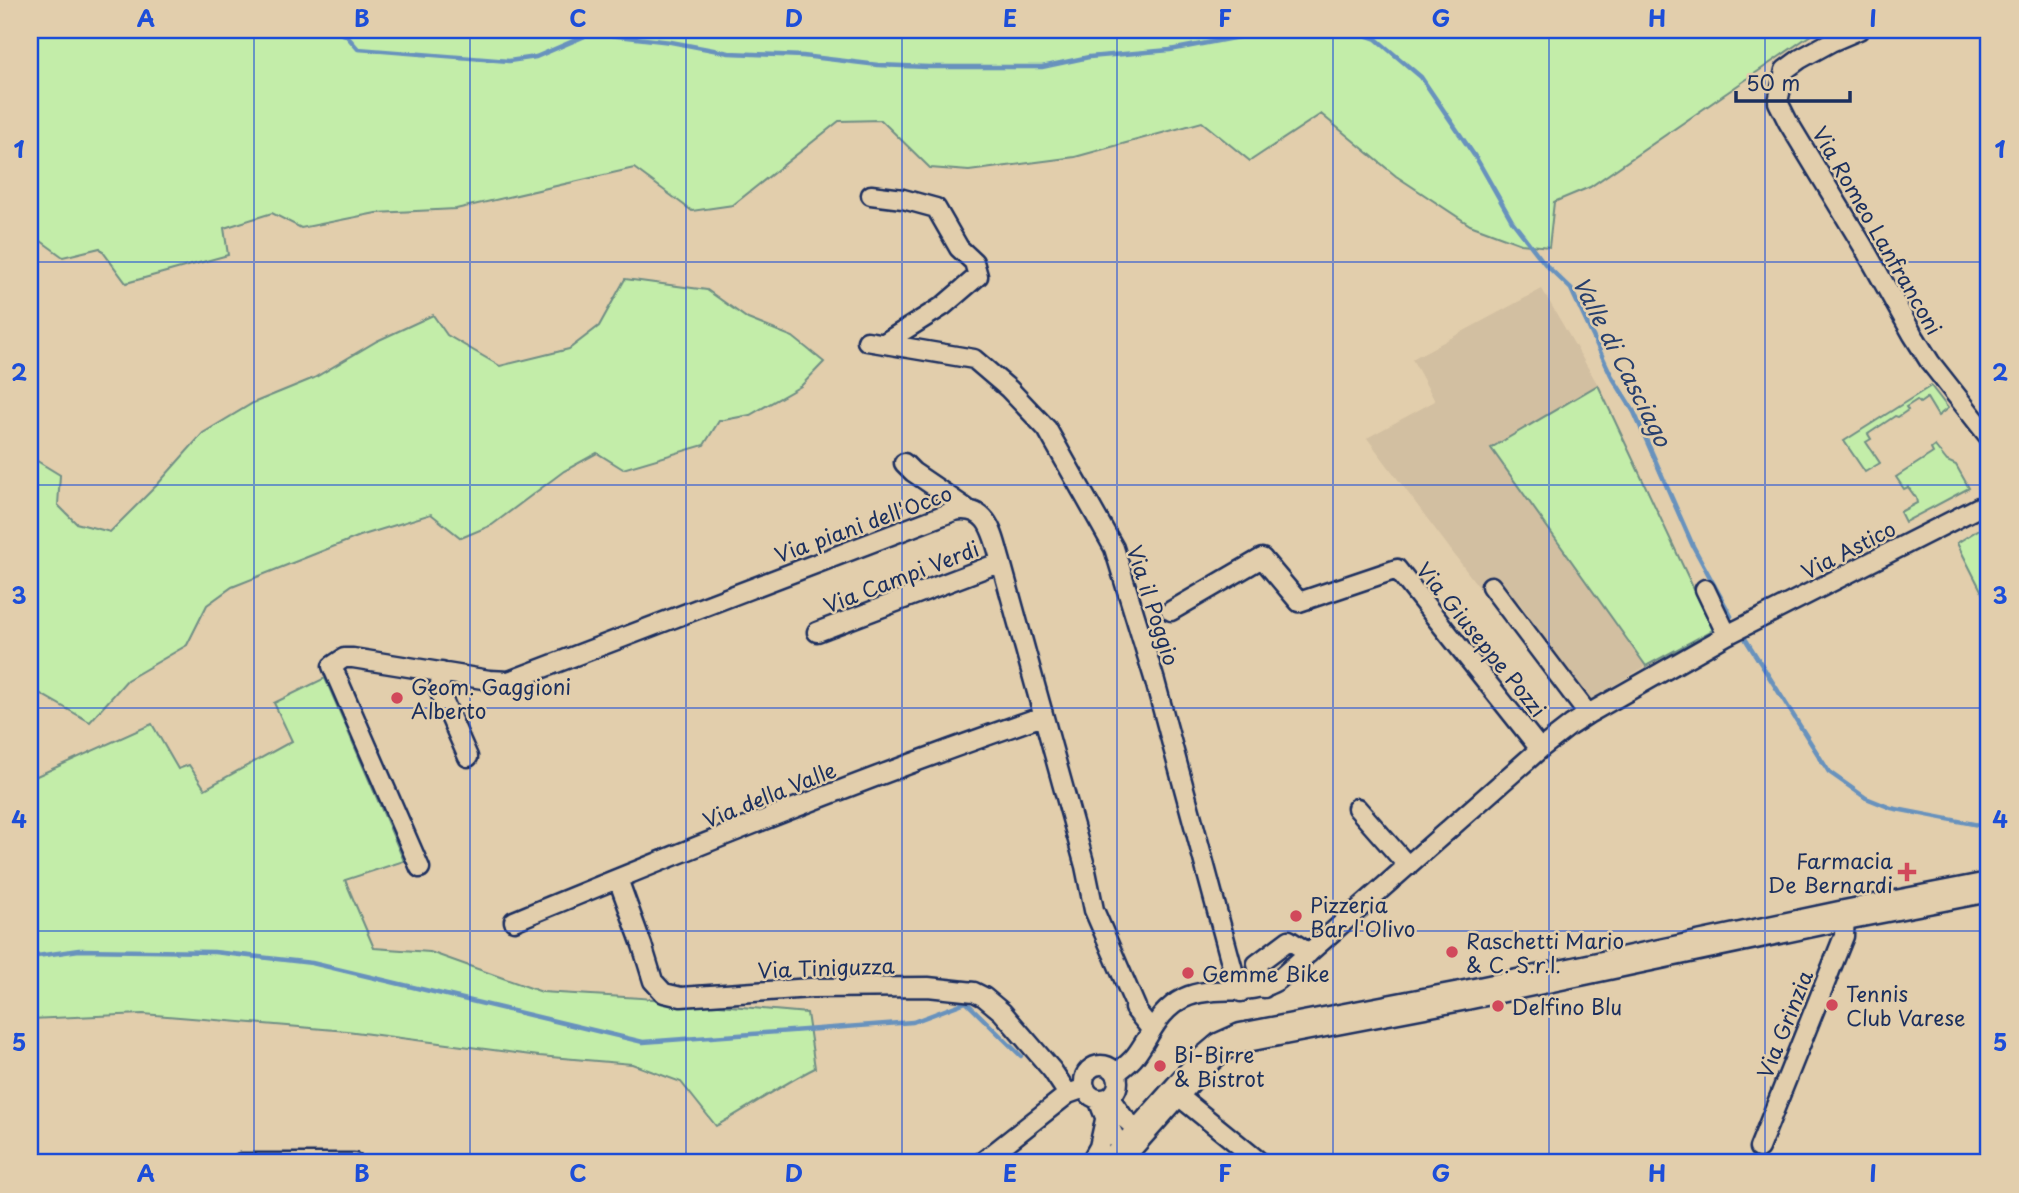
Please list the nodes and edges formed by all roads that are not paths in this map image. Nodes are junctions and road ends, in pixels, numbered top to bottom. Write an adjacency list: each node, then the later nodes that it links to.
1 (1859, 30): 3 (street, Via Romeo Lanfranconi)
2 (871, 195): 27 (street, Via il Poggio)
3 (1989, 437)
4 (904, 463): 6 (street)
5 (1989, 502): 12 (street, Via Astico)
6 (966, 509): 7 (street, Via piani dell'Occo); 13 (street, Via piani dell'Occo)
7 (1001, 562): 11 (street, Via Campi Verdi); 15 (street, Via piani dell'Occo)
8 (1491, 586): 14 (street, Via Giuseppe Pozzi)
9 (1706, 589): 12 (street)
10 (1171, 611): 16 (street, Via Giuseppe Pozzi)
11 (817, 632)
12 (1727, 635): 14 (street, Via Giuseppe Pozzi)
13 (442, 672): 17 (street); 20 (street, Via piani dell'Occo)
14 (1588, 714): 16 (street, Via Giuseppe Pozzi)
15 (1043, 716): 21 (street, Via della Valle); 28 (street, Via piani dell'Occo)
16 (1540, 749): 19 (street, Via Giuseppe Pozzi)
17 (468, 757)
18 (1357, 808): 19 (street)
19 (1408, 866): 25 (street, Via Giuseppe Pozzi)
20 (420, 868)
21 (618, 879): 24 (street, Via della Valle); 31 (street, Via Tiniguzza)
22 (1989, 887): 23 (main road)
23 (1845, 915): 30 (main road); 34 (street, Via Grinzia)
24 (514, 921)
25 (1309, 953): 26 (street, Via Giuseppe Pozzi); 26 (street)
26 (1264, 988): 27 (street, Via Giuseppe Pozzi)
27 (1241, 992): 28 (street, Via Giuseppe Pozzi)
28 (1151, 1029): 29 (street, Via Giuseppe Pozzi)
29 (1116, 1073): 32 (street); 32 (street)
30 (1175, 1093): 35 (main road); 40 (street)
31 (1068, 1094): 32 (street); 38 (street)
32 (1098, 1095): 33 (street); 35 (street)
33 (1105, 1120): 35 (street); 39 (street)
34 (1759, 1148)
35 (1127, 1153)
36 (241, 1163): 37 (street)
37 (354, 1163)
38 (981, 1163)
39 (1090, 1163)
40 (1261, 1163)

